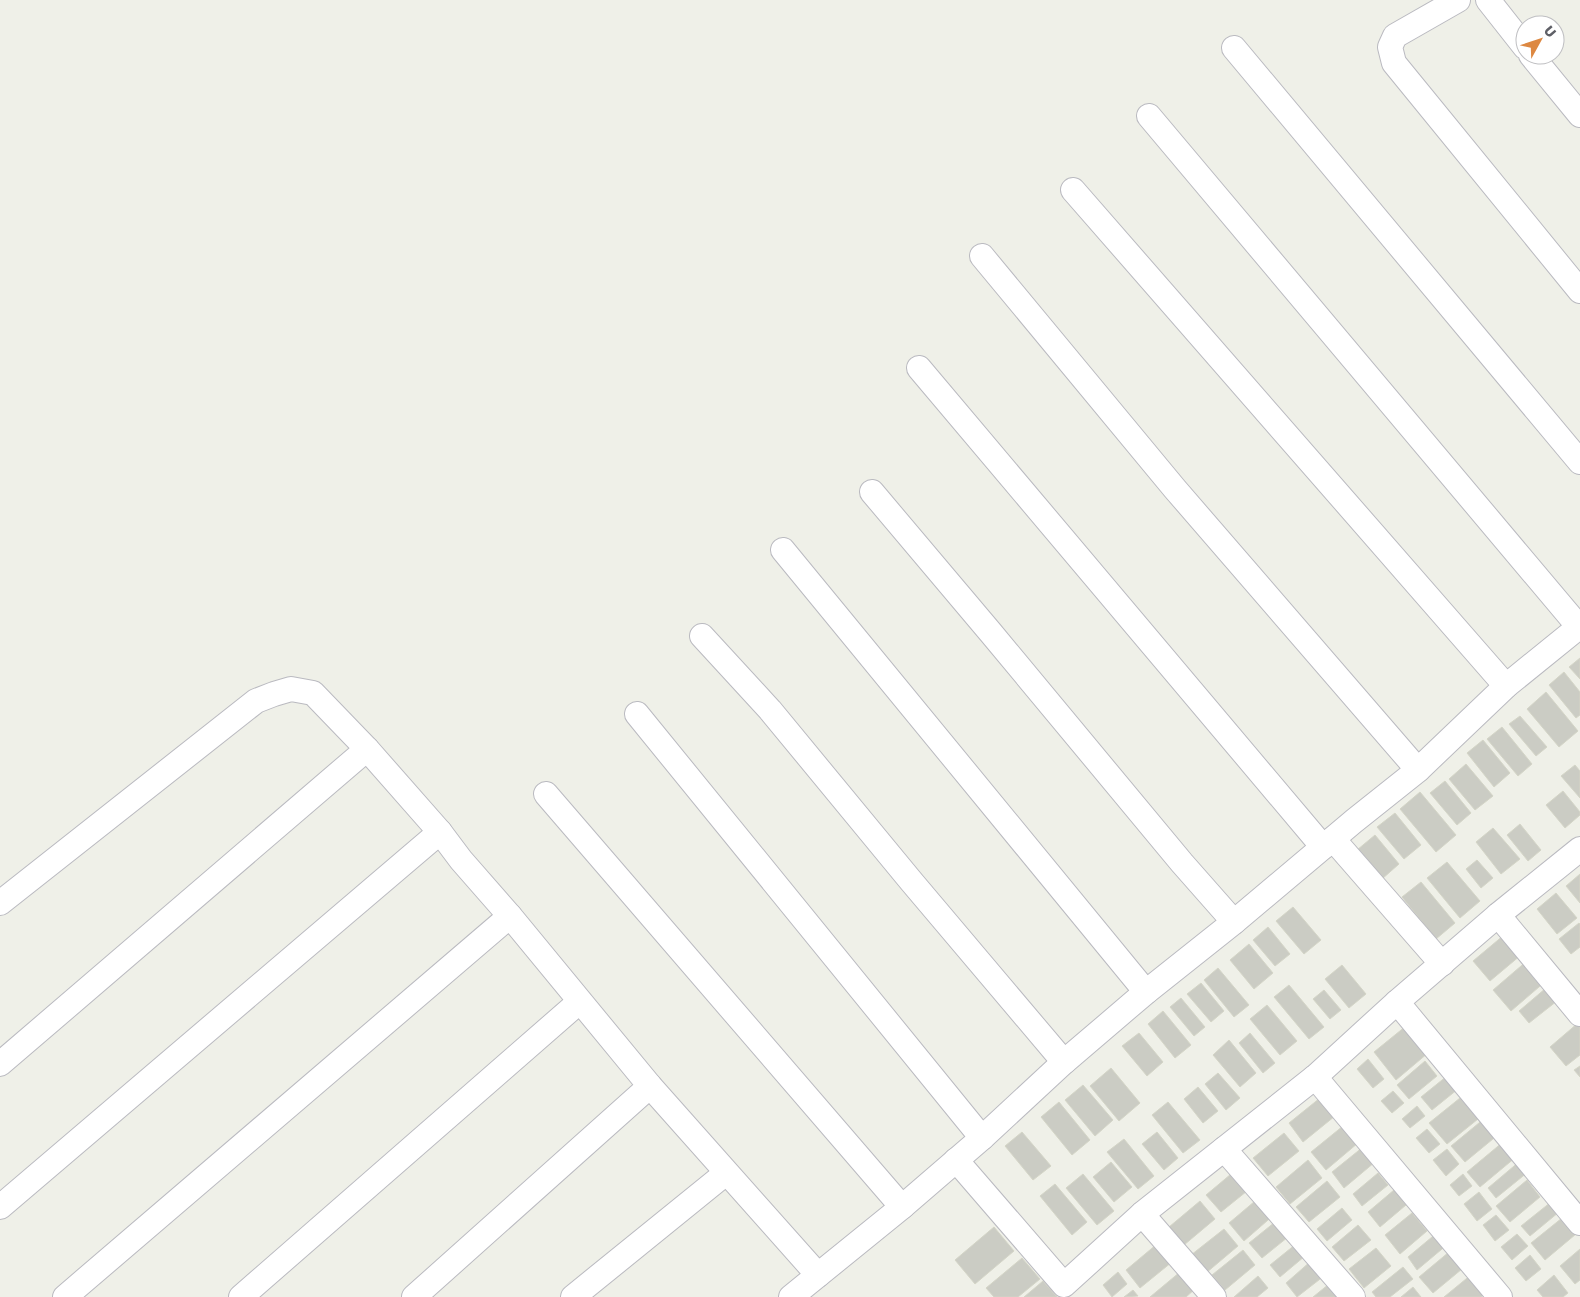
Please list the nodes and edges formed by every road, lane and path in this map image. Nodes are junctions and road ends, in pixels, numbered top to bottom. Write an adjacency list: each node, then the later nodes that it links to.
1 (1458, 0): 10 (street)
2 (1488, 0): 3 (street)
3 (1515, 34)
4 (1234, 48): 12 (street)
5 (1539, 65): 6 (street)
6 (1580, 115)
7 (1149, 116): 15 (street)
8 (1073, 190): 17 (street)
9 (982, 256): 20 (street)
10 (1580, 291)
11 (919, 368): 23 (street)
12 (1580, 462)
13 (872, 492): 28 (street)
14 (783, 550): 30 (street)
15 (1580, 626): 17 (street)
16 (702, 636): 34 (street)
17 (1506, 686): 20 (street)
18 (637, 714): 38 (street)
19 (367, 749): 22 (street); 25 (street); 35 (street)
20 (1418, 770): 23 (street)
21 (546, 794): 43 (street)
22 (440, 832): 26 (street); 42 (street)
23 (1328, 843): 28 (street); 29 (street)
24 (1580, 849): 27 (street)
25 (0, 903)
26 (510, 916): 31 (street); 48 (street)
27 (1498, 916): 29 (street); 33 (street)
28 (1234, 922): 30 (street)
29 (1442, 964): 32 (street)
30 (1146, 992): 34 (street)
31 (579, 1002): 37 (street); 49 (street)
32 (1396, 1002): 36 (street); 45 (street)
33 (1580, 1014)
34 (1064, 1062): 38 (street)
35 (0, 1064)
36 (1315, 1077): 39 (street); 55 (street)
37 (650, 1086): 41 (street); 50 (street)
38 (982, 1138): 40 (street)
39 (1224, 1149): 44 (street); 54 (street)
40 (956, 1160): 43 (street); 47 (street)
41 (726, 1173): 46 (street); 51 (street)
42 (0, 1206)
43 (902, 1208): 46 (street)
44 (1142, 1214): 47 (street); 53 (street)
45 (1580, 1223)
46 (818, 1275): 52 (street)
47 (1068, 1291)
48 (65, 1297)
49 (241, 1297)
50 (414, 1297)
51 (574, 1297)
52 (792, 1297)
53 (1214, 1297)
54 (1353, 1297)
55 (1500, 1297)

